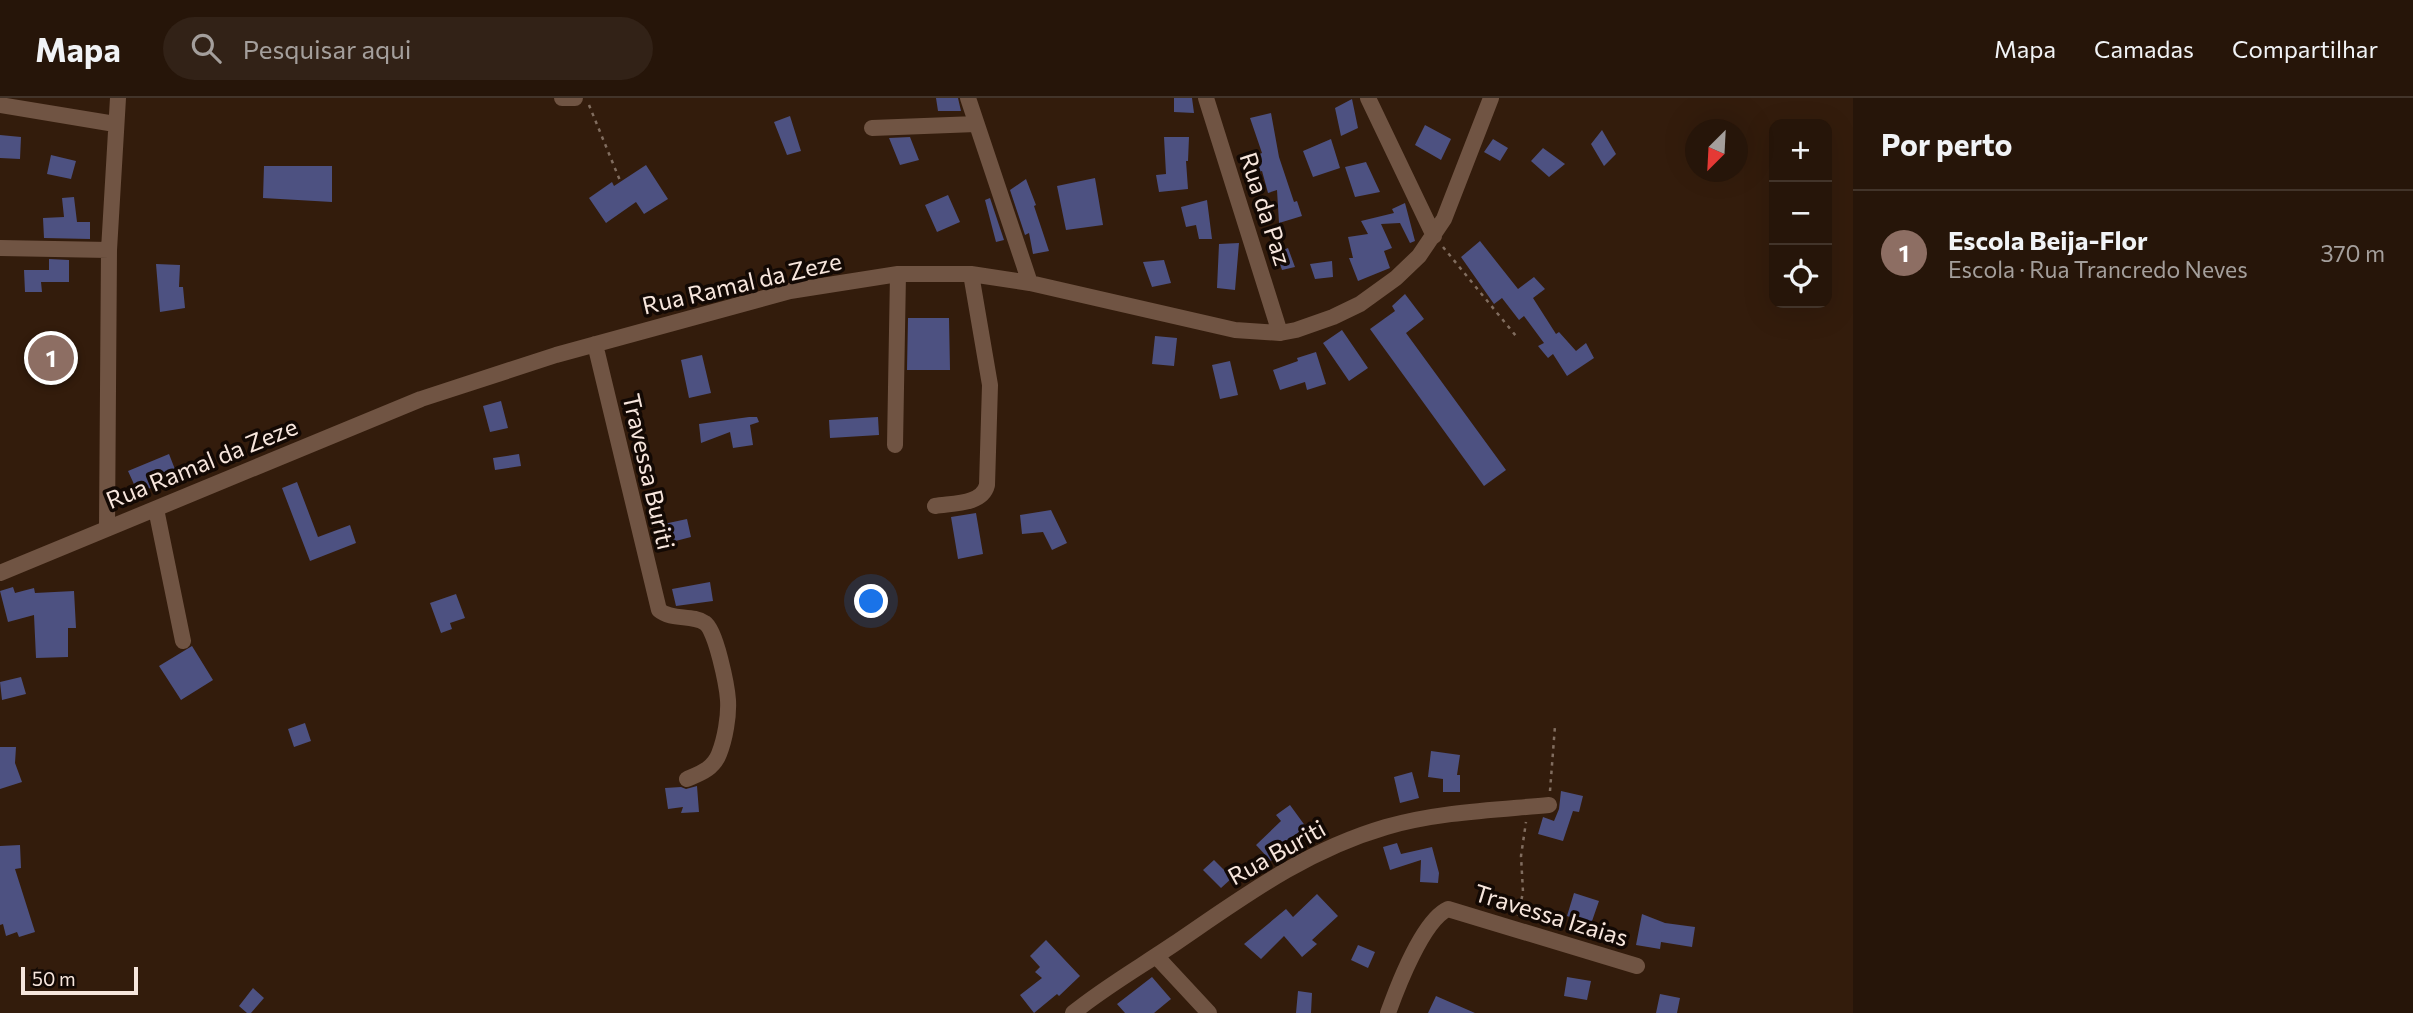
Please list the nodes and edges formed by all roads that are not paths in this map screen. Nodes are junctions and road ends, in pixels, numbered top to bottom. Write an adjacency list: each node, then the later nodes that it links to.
1 (118, 98): 7 (street)
2 (968, 98): 8 (street)
3 (1206, 98): 16 (street, Rua da Paz)
4 (1368, 98): 10 (street)
5 (1491, 98): 10 (street, Rua Ramal da Zeze)
6 (0, 105): 7 (street)
7 (115, 124): 12 (street)
8 (976, 124): 9 (street); 15 (street)
9 (872, 128)
10 (1434, 236): 16 (street, Rua Ramal da Zeze)
11 (0, 248): 12 (street)
12 (108, 250): 21 (street)
13 (898, 274): 14 (street, Rua Ramal da Zeze); 17 (street, Rua Ramal da Zeze); 18 (street)
14 (971, 274): 15 (street, Rua Ramal da Zeze); 19 (street)
15 (1030, 283): 16 (street, Rua Ramal da Zeze)
16 (1280, 333)
17 (595, 344): 20 (street, Rua Ramal da Zeze); 24 (street, Travessa Buriti)
18 (895, 445)
19 (935, 506)
20 (156, 509): 21 (street, Rua Ramal da Zeze); 23 (street)
21 (107, 528): 22 (street, Rua Ramal da Zeze)
22 (0, 573)
23 (183, 641)
24 (687, 779)
25 (1549, 805): 26 (street, Rua Buriti)
26 (1156, 956): 28 (street, Rua Buriti); 29 (street)
27 (1637, 967): 30 (street, Travessa Izaias)
28 (1073, 1013)
29 (1209, 1013)
30 (1388, 1013)

